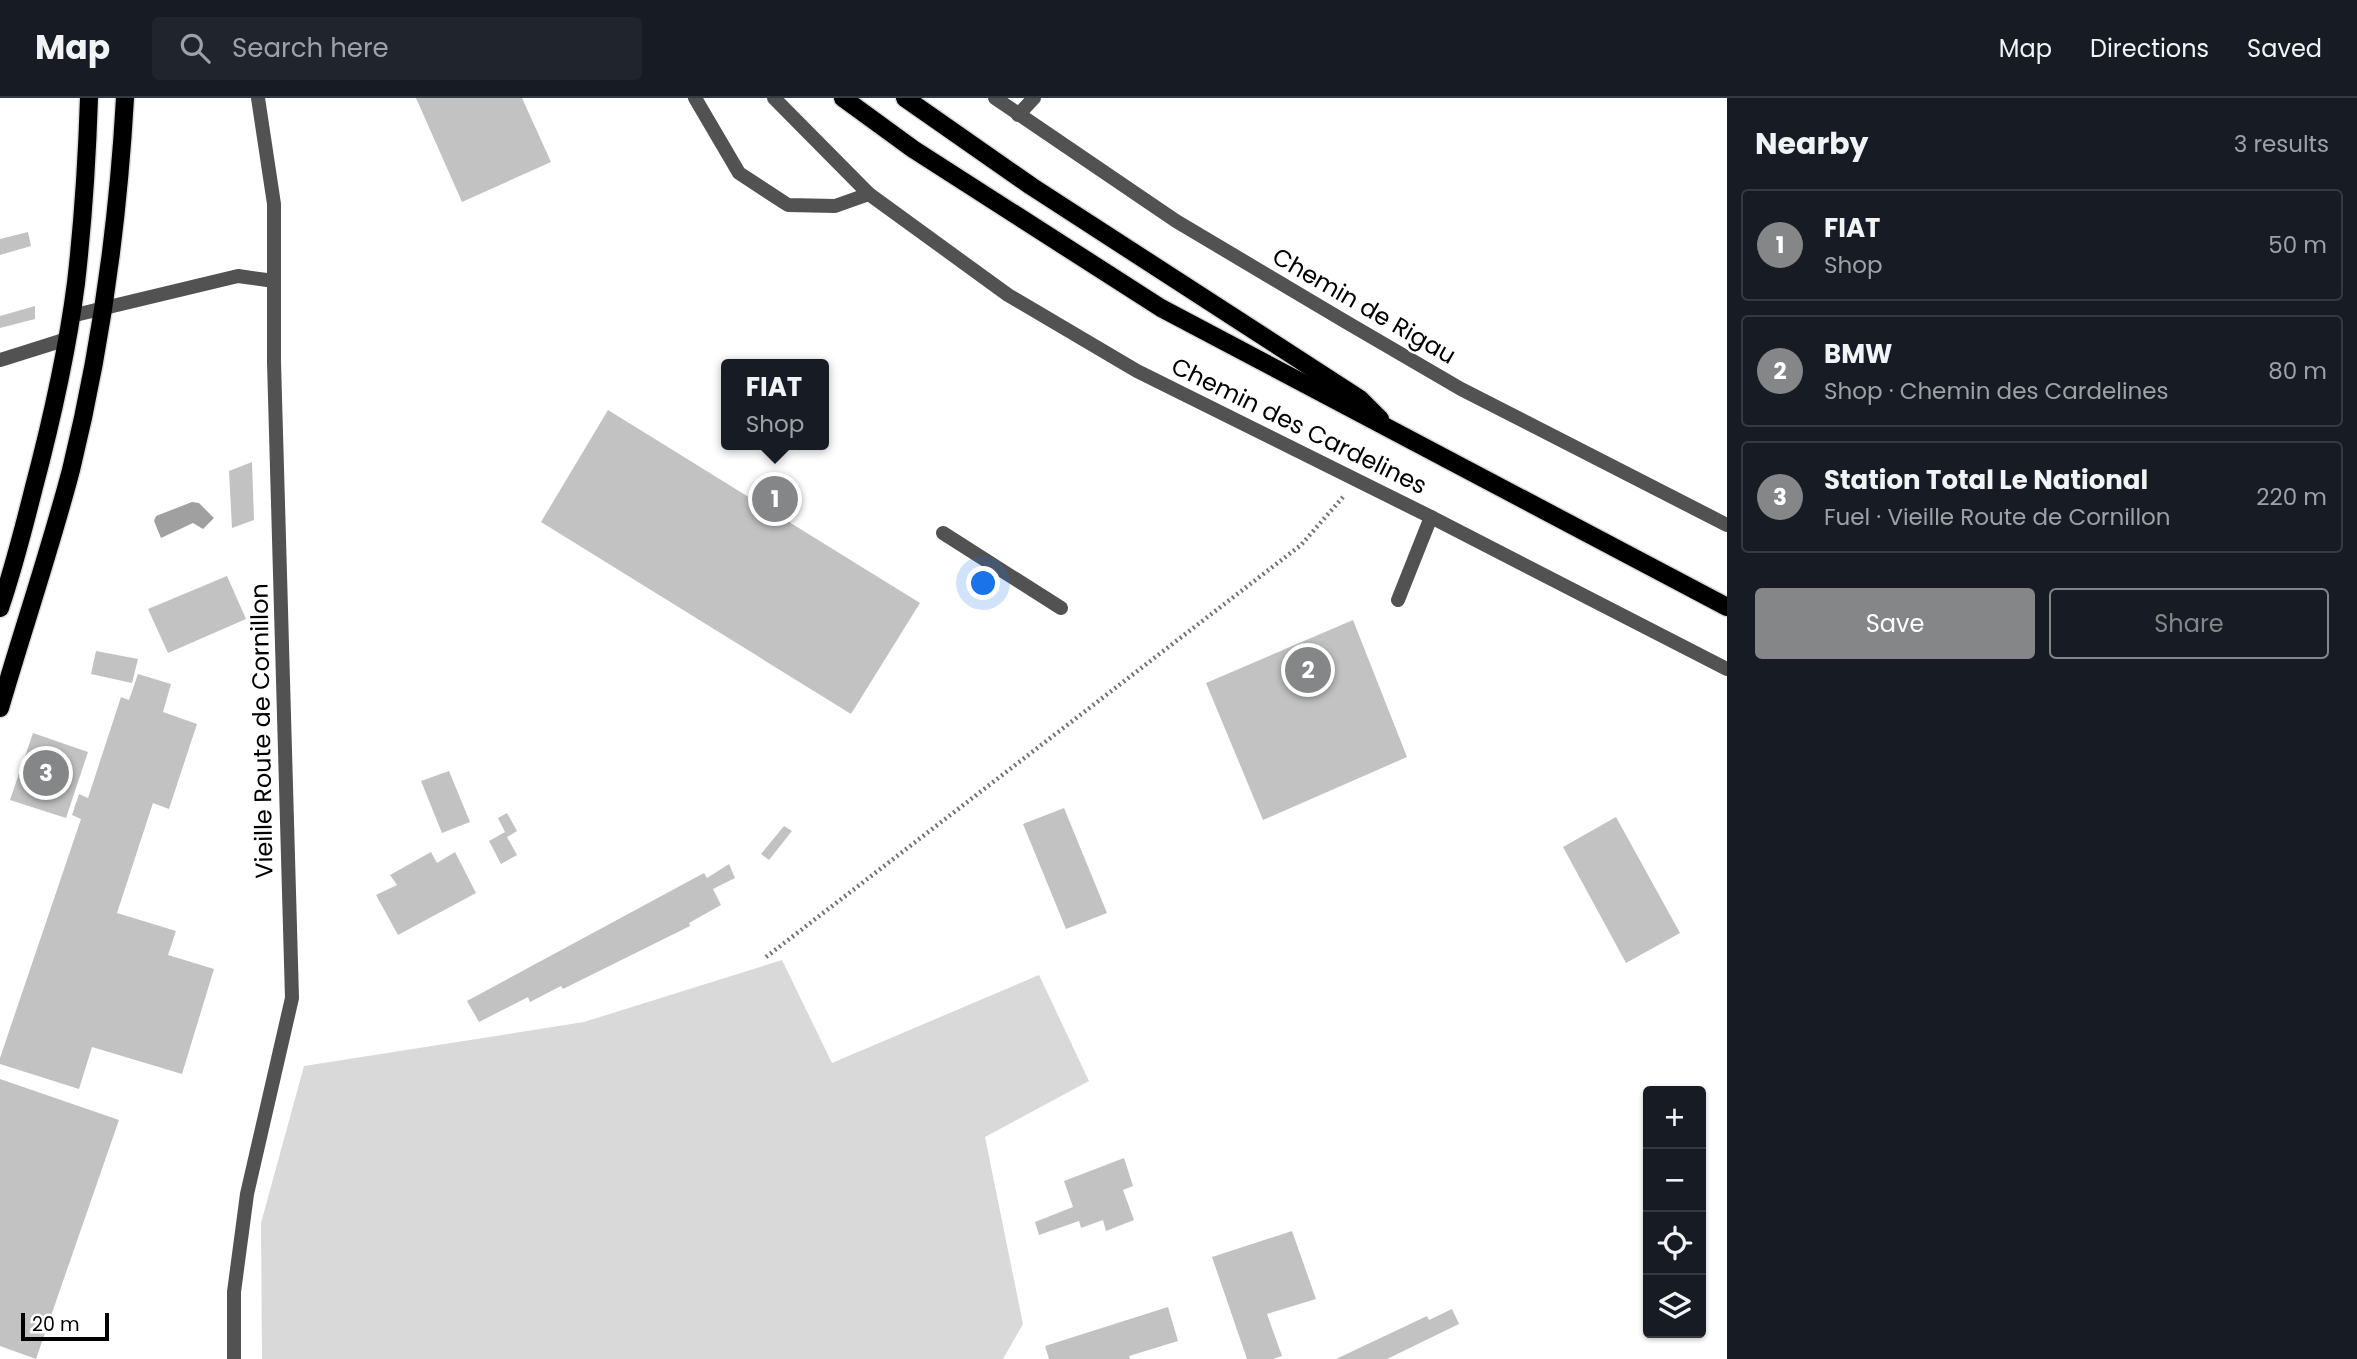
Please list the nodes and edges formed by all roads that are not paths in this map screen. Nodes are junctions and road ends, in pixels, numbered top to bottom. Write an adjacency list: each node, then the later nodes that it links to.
1 (89, 98): 14 (main road)
2 (125, 98): 13 (main road)
3 (258, 98): 12 (street, Vieille Route de Cornillon)
4 (695, 98): 11 (street)
5 (774, 98): 11 (street, Chemin des Cardelines)
6 (843, 98): 17 (main road)
7 (905, 98): 17 (main road)
8 (995, 98): 10 (street, Chemin de Rigau)
9 (1034, 98): 10 (street)
10 (1018, 115): 19 (street, Chemin de Rigau)
11 (869, 194): 18 (street, Chemin des Cardelines)
12 (274, 281): 13 (street); 27 (street, Vieille Route de Cornillon)
13 (103, 310): 14 (street); 26 (main road)
14 (71, 316): 15 (main road)
15 (67, 339): 16 (street); 23 (main road)
16 (0, 360)
17 (1393, 431): 22 (main road)
18 (1431, 517): 21 (street); 25 (street, Chemin des Cardelines)
19 (1727, 525)
20 (943, 533): 24 (street)
21 (1398, 600)
22 (1727, 607)
23 (0, 608)
24 (1060, 608)
25 (1727, 669)
26 (0, 708)
27 (234, 1359)

